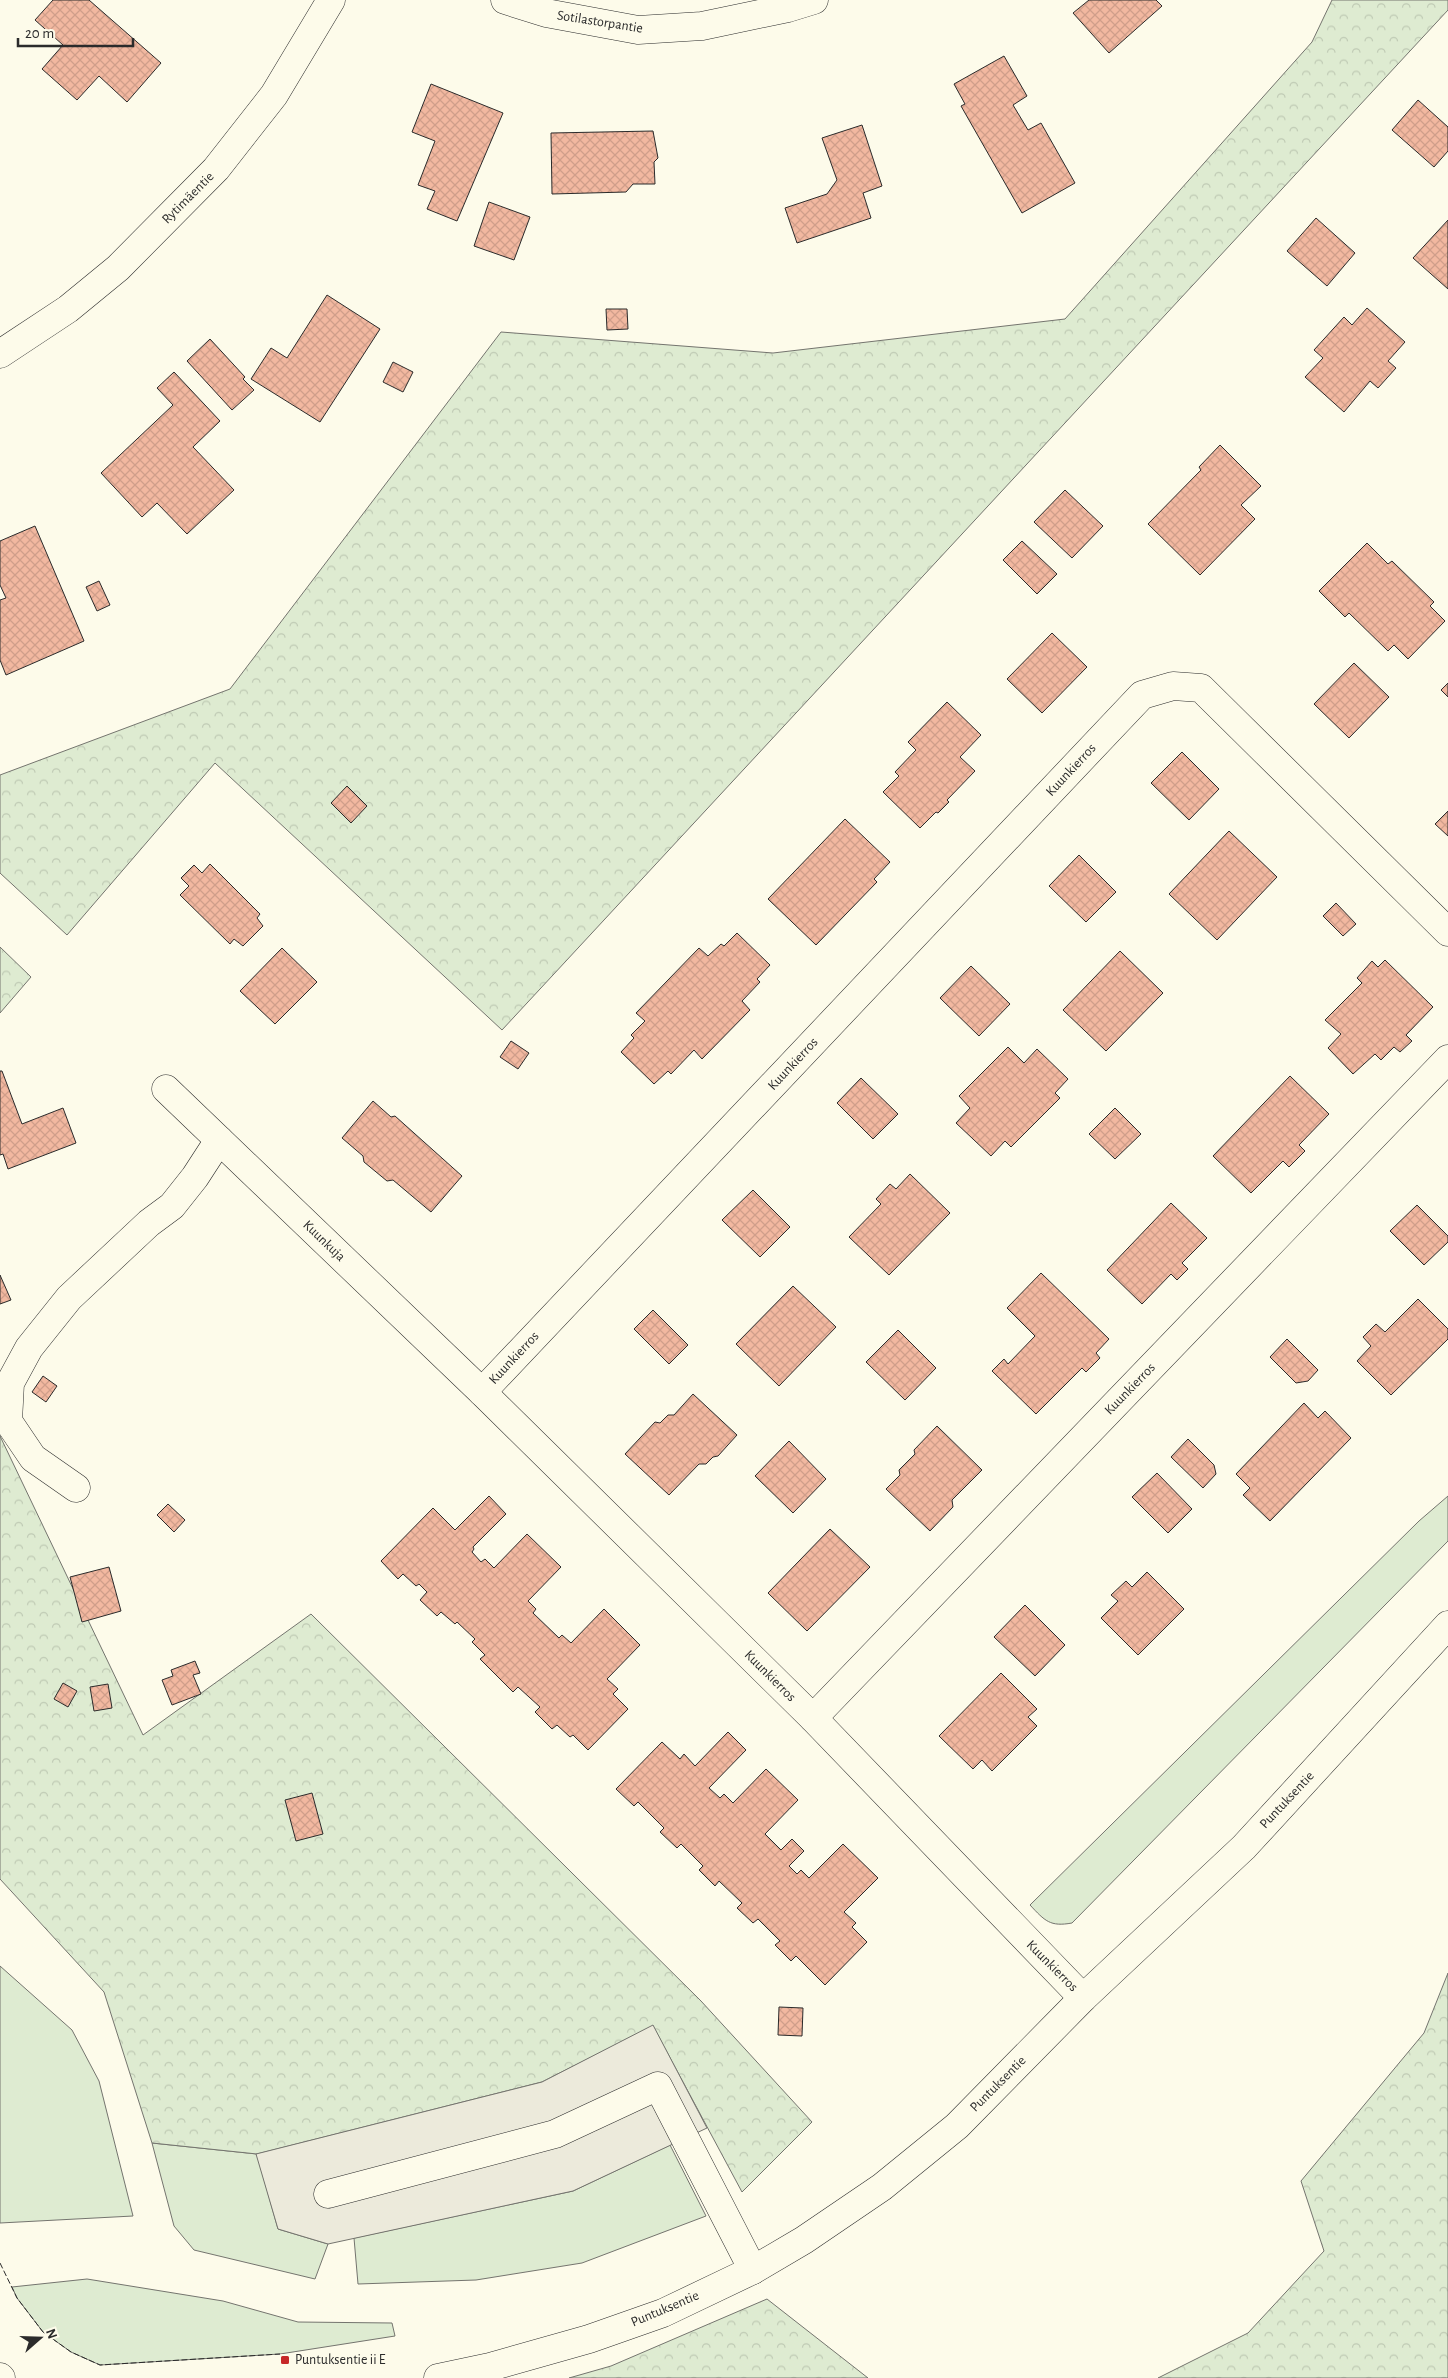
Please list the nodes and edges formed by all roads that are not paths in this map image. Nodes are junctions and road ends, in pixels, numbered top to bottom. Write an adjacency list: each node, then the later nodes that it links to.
1 (331, 0): 4 (street, Rytimäentie)
2 (504, 0): 3 (street, Sotilastorpantie)
3 (814, 0)
4 (0, 354)
5 (1448, 932): 9 (street, Kuunkierros)
6 (1448, 1059): 12 (street, Kuunkierros)
7 (166, 1089): 8 (street, Kuunkuja)
8 (219, 1140): 9 (street, Kuunkuja); 10 (street)
9 (482, 1392): 12 (street, Kuunkierros)
10 (76, 1488)
11 (1448, 1625): 13 (street, Puntuksentie)
12 (813, 1718): 13 (street, Kuunkierros)
13 (1083, 1998): 15 (street, Puntuksentie)
14 (328, 2194): 15 (street)
15 (752, 2270): 16 (street, Puntuksentie)
16 (438, 2378)

